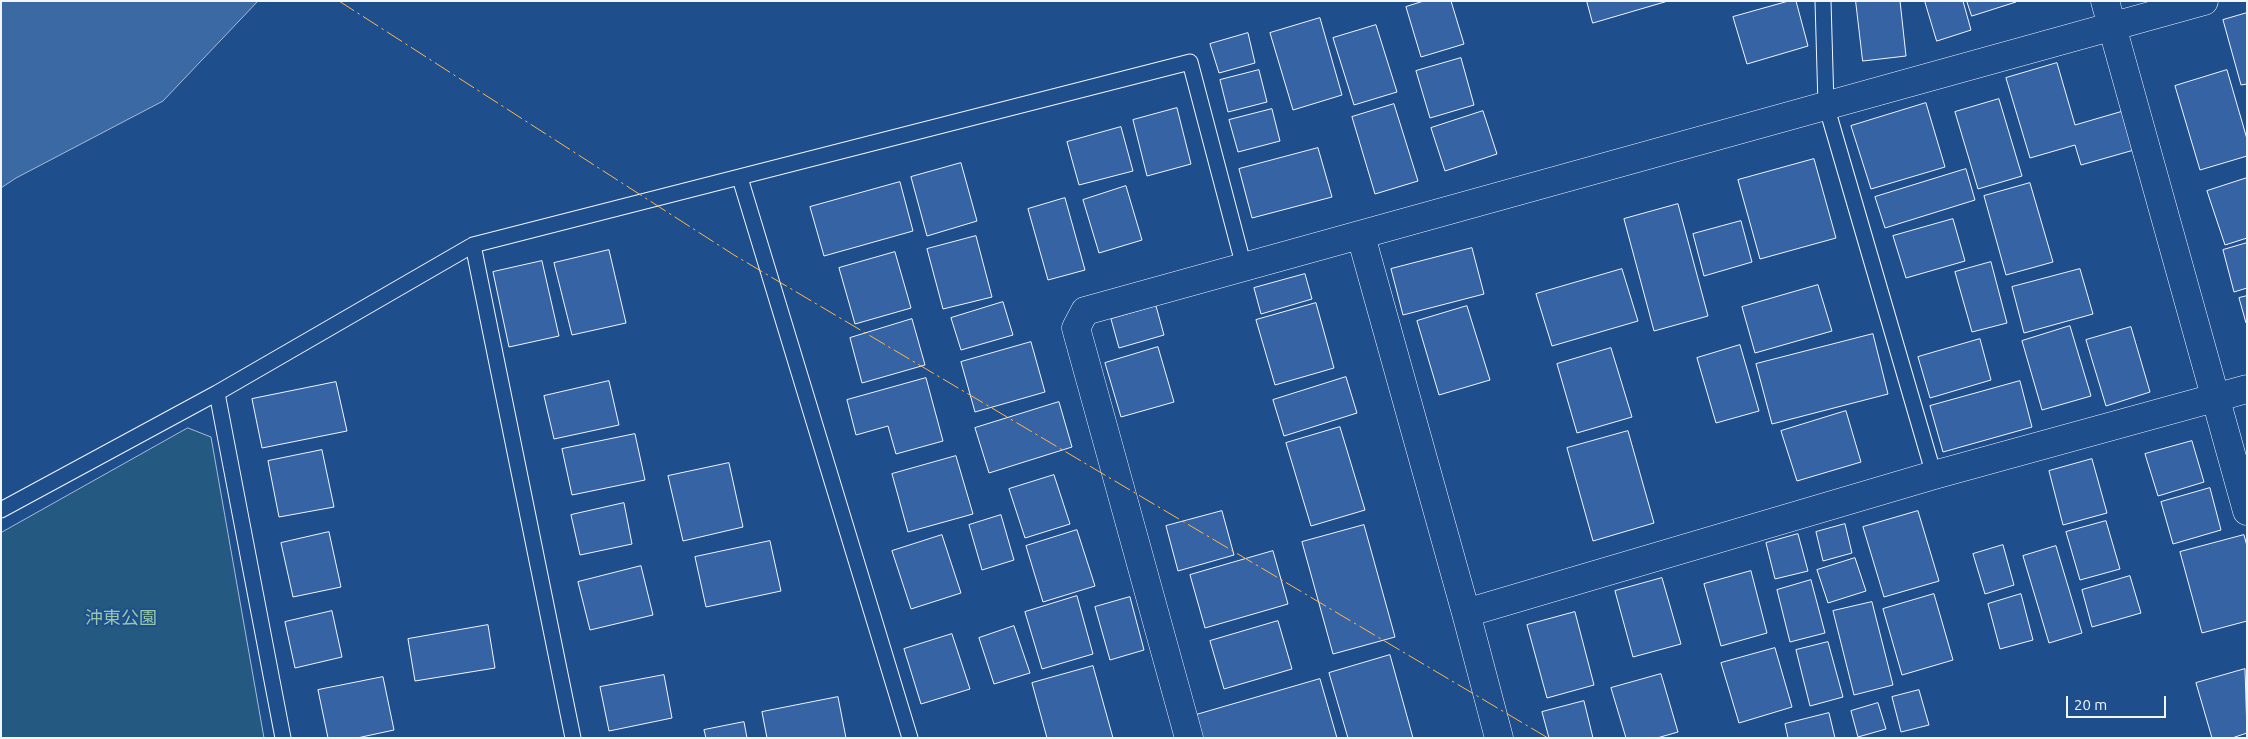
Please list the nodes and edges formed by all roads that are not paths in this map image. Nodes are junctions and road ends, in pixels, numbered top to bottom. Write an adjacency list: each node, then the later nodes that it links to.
1 (1823, 1): 4 (lane)
2 (2204, 1): 3 (street)
3 (2109, 14): 4 (street); 11 (street)
4 (1826, 105): 6 (street); 12 (lane)
5 (740, 178): 7 (lane); 8 (lane); 18 (lane)
6 (1361, 236): 8 (street); 15 (street)
7 (474, 245): 10 (lane); 17 (lane)
8 (1244, 268): 19 (street)
9 (2247, 389): 11 (street)
10 (217, 393): 13 (lane); 16 (lane)
11 (2215, 398): 12 (street); 14 (street)
12 (1934, 475): 15 (street)
13 (1, 510)
14 (2247, 511)
15 (1466, 613): 20 (street)
16 (283, 738)
17 (573, 738)
18 (910, 738)
19 (1189, 738)
20 (1499, 738)

